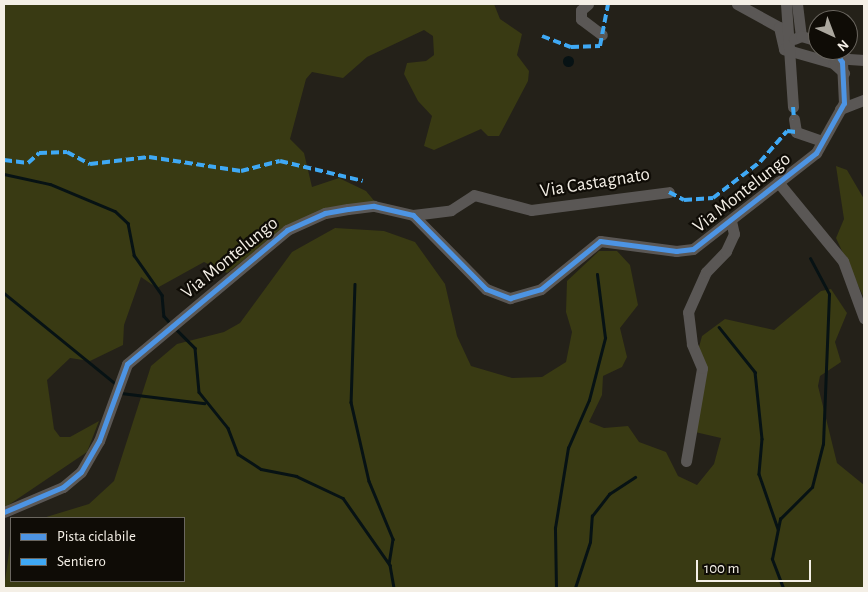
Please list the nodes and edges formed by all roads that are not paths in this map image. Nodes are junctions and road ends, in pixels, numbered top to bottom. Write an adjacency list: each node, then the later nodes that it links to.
1 (588, 4): 5 (street)
2 (737, 4): 6 (street)
3 (786, 4): 6 (street)
4 (797, 4): 6 (street)
5 (602, 34)
6 (793, 41): 7 (street); 8 (street); 14 (street)
7 (808, 41)
8 (808, 50)
9 (825, 60): 11 (street)
10 (839, 60): 11 (street)
11 (844, 73): 13 (street)
12 (864, 100): 13 (street)
13 (840, 109): 14 (street)
14 (822, 141): 15 (street, Via Montelungo)
15 (778, 182): 18 (street, Via Montelungo); 19 (street)
16 (669, 192): 17 (street, Via Castagnato)
17 (413, 215): 18 (street, Via Montelungo); 21 (street, Via Montelungo)
18 (731, 221): 20 (street)
19 (864, 318)
20 (686, 461)
21 (4, 512)

